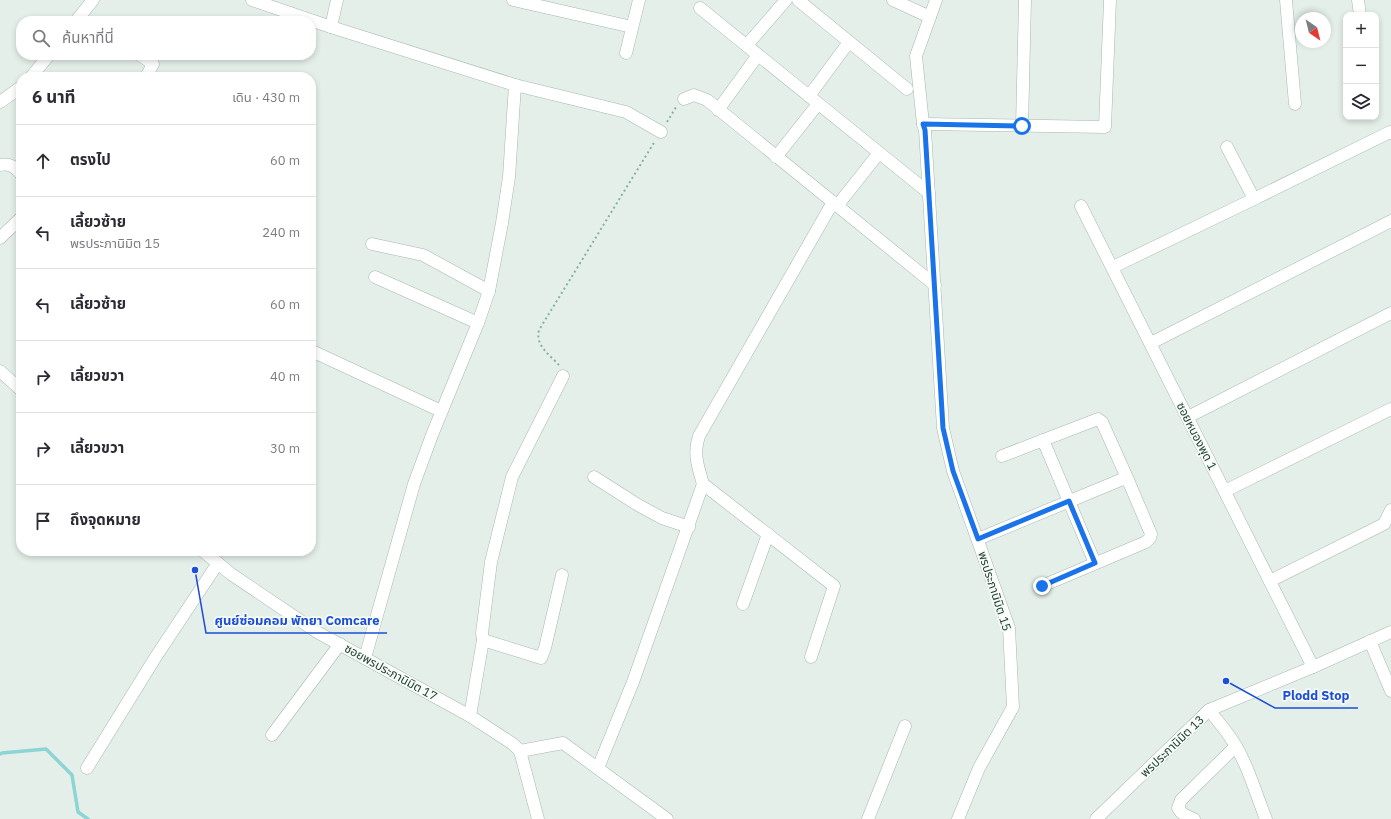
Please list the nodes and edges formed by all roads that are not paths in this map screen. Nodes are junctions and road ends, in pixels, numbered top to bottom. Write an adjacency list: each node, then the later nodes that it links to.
1 (93, 0): 16 (street)
2 (252, 0): 17 (street)
3 (337, 0): 20 (street)
4 (513, 0): 21 (street)
5 (638, 0): 21 (street)
6 (786, 0): 23 (street)
7 (798, 0): 22 (street)
8 (893, 0): 18 (street)
9 (936, 0): 18 (street, พรประภานิมิต 15)
10 (1025, 0): 39 (street)
11 (1110, 0): 39 (street)
12 (1286, 0): 36 (street)
13 (1358, 0): 15 (street)
14 (700, 8): 23 (street)
15 (1360, 12)
16 (84, 16)
17 (299, 16)
18 (930, 16): 38 (street, พรประภานิมิต 15)
19 (316, 22): 20 (street)
20 (331, 27): 30 (street)
21 (632, 27): 24 (street)
22 (849, 42): 32 (street); 34 (street)
23 (747, 46): 25 (street)
24 (626, 53)
25 (758, 55): 34 (street); 37 (street)
26 (44, 60): 28 (street)
27 (148, 60): 29 (street)
28 (35, 72)
29 (149, 72)
30 (515, 85): 40 (street); 58 (street)
31 (16, 90): 35 (street)
32 (907, 90)
33 (684, 99): 37 (street)
34 (814, 100): 43 (street); 44 (street)
35 (0, 102)
36 (1294, 104)
37 (718, 110): 44 (street)
38 (923, 124): 39 (street); 47 (street, พรประภานิมิต 15)
39 (1022, 126)
40 (661, 132)
41 (1391, 133): 48 (street)
42 (1227, 147): 48 (street)
43 (879, 153): 47 (street); 49 (street)
44 (776, 157): 49 (street)
45 (0, 165): 46 (street)
46 (16, 168)
47 (929, 193): 57 (street, พรประภานิมิต 15)
48 (1254, 199): 55 (street)
49 (835, 204): 57 (street); 73 (street)
50 (1081, 206): 55 (street, ซอยหนองพุด 1)
51 (1391, 220): 61 (street)
52 (16, 223): 53 (street)
53 (0, 238)
54 (372, 244): 58 (street)
55 (1113, 267): 61 (street, ซอยหนองพุด 1)
56 (375, 277): 60 (street)
57 (935, 285): 79 (street, พรประภานิมิต 15)
58 (489, 291): 60 (street)
59 (1391, 312): 68 (street)
60 (478, 324): 67 (street)
61 (1151, 343): 68 (street, ซอยหนองพุด 1)
62 (316, 353): 67 (street)
63 (0, 370): 65 (street)
64 (563, 376): 88 (street)
65 (16, 385)
66 (1391, 409): 74 (street)
67 (441, 412): 92 (street)
68 (1188, 417): 74 (street, ซอยหนองพุด 1)
69 (1043, 440): 70 (street); 72 (street); 75 (street)
70 (1002, 456)
71 (594, 477): 77 (street)
72 (1128, 480): 75 (street); 82 (street)
73 (703, 484): 77 (street); 78 (street)
74 (1225, 491): 84 (street, ซอยหนองพุด 1)
75 (1069, 501): 79 (street); 82 (street)
76 (1391, 510): 84 (street)
77 (689, 527): 102 (street)
78 (768, 534): 86 (street); 91 (street)
79 (978, 539): 106 (street, พรประภานิมิต 15)
80 (209, 556): 81 (street, ซอยพรประภานิมิต 17)
81 (218, 563): 90 (street, ซอยพรประภานิมิต 17); 101 (street)
82 (1095, 563): 85 (street)
83 (562, 575): 88 (street)
84 (1270, 581): 93 (street, ซอยหนองพุด 1)
85 (1042, 586)
86 (743, 604)
87 (1391, 632): 89 (street, พรประภานิมิต 13)
88 (483, 640): 96 (street)
89 (1370, 641): 93 (street, พรประภานิมิต 13); 94 (street)
90 (340, 644): 92 (street, ซอยพรประภานิมิต 17); 98 (street)
91 (811, 657)
92 (365, 658): 96 (street, ซอยพรประภานิมิต 17)
93 (1313, 667): 95 (street, พรประภานิมิต 13)
94 (1391, 691)
95 (1208, 710): 99 (street); 107 (street, พรประภานิมิต 13)
96 (470, 716): 100 (street, ซอยพรประภานิมิต 17)
97 (905, 726): 105 (street)
98 (272, 735)
99 (1236, 746): 108 (street); 109 (street)
100 (520, 751): 102 (street); 103 (street)
101 (87, 768)
102 (598, 768): 104 (street)
103 (538, 819)
104 (667, 819)
105 (868, 819)
106 (958, 819)
107 (1096, 819)
108 (1194, 819)
109 (1266, 819)

